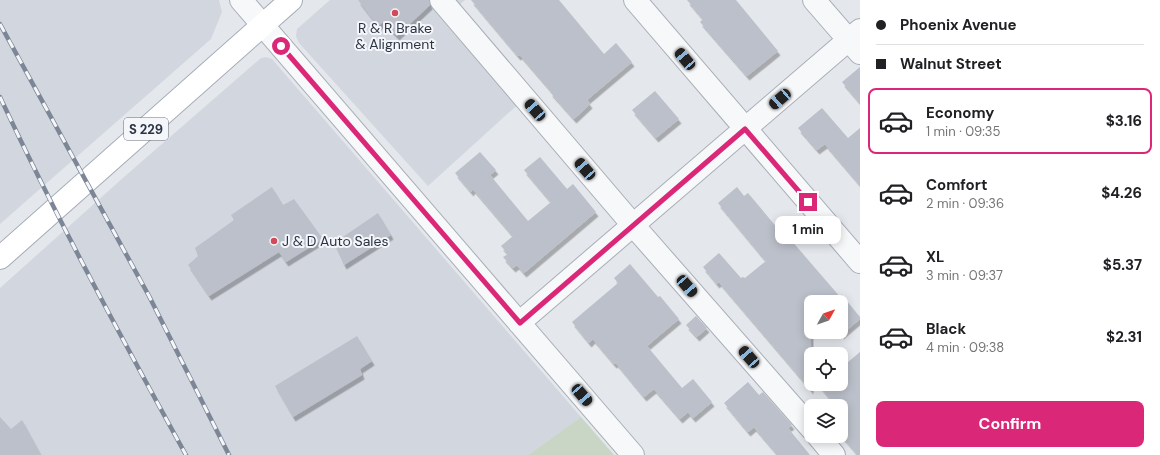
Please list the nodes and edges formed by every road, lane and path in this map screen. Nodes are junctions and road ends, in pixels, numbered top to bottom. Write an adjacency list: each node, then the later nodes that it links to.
1 (241, 0): 6 (street)
2 (291, 0): 6 (main road, S 229)
3 (441, 0): 9 (street)
4 (635, 0): 8 (street)
5 (814, 0): 7 (street)
6 (262, 25): 10 (main road, S 229); 12 (street)
7 (856, 41): 8 (street)
8 (745, 129): 9 (street); 11 (street)
9 (633, 225): 12 (street); 13 (street)
10 (0, 258)
11 (860, 262)
12 (520, 323): 15 (street)
13 (804, 420)
14 (824, 443): 16 (street)
15 (633, 455)
16 (834, 455)

